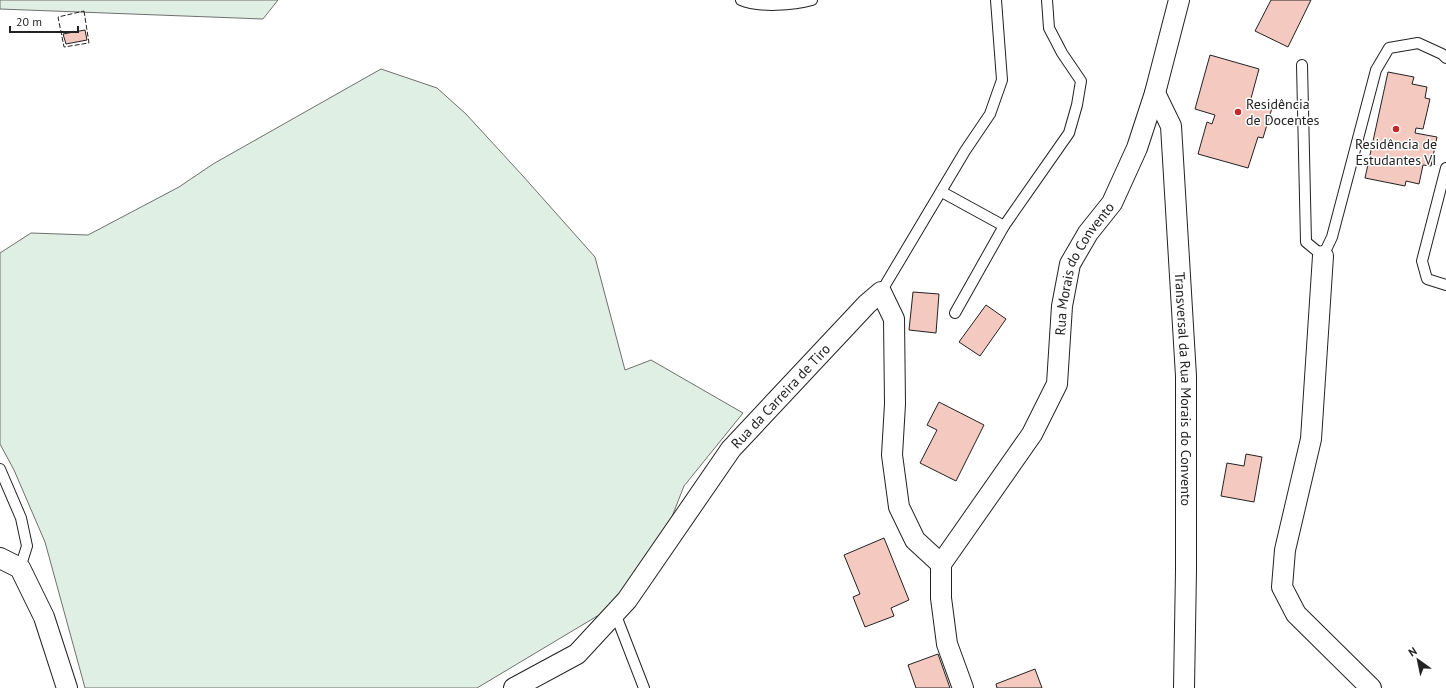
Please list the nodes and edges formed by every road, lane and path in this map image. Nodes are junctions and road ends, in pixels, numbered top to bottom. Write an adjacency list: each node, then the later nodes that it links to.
1 (741, 0): 2 (lane)
2 (812, 0)
3 (1047, 0): 11 (lane)
4 (1179, 0): 8 (street, Rua Morais do Convento)
5 (994, 1): 10 (lane)
6 (1446, 58): 12 (lane)
7 (1302, 65): 12 (lane)
8 (1155, 93): 18 (street, Rua Morais do Convento); 25 (street, Transversal da Rua Morais do Convento)
9 (1446, 168): 13 (lane)
10 (942, 192): 11 (lane); 14 (lane)
11 (1004, 226): 15 (lane)
12 (1323, 256): 26 (street)
13 (1446, 285)
14 (881, 292): 18 (street); 20 (street, Rua da Carreira de Tiro)
15 (955, 312)
16 (0, 468): 19 (lane)
17 (0, 558): 19 (street)
18 (941, 564): 24 (street)
19 (20, 568): 21 (street)
20 (615, 613): 22 (street, Rua da Carreira de Tiro); 23 (lane)
21 (67, 688)
22 (514, 688)
23 (644, 688)
24 (963, 688)
25 (1184, 688)
26 (1371, 688)

